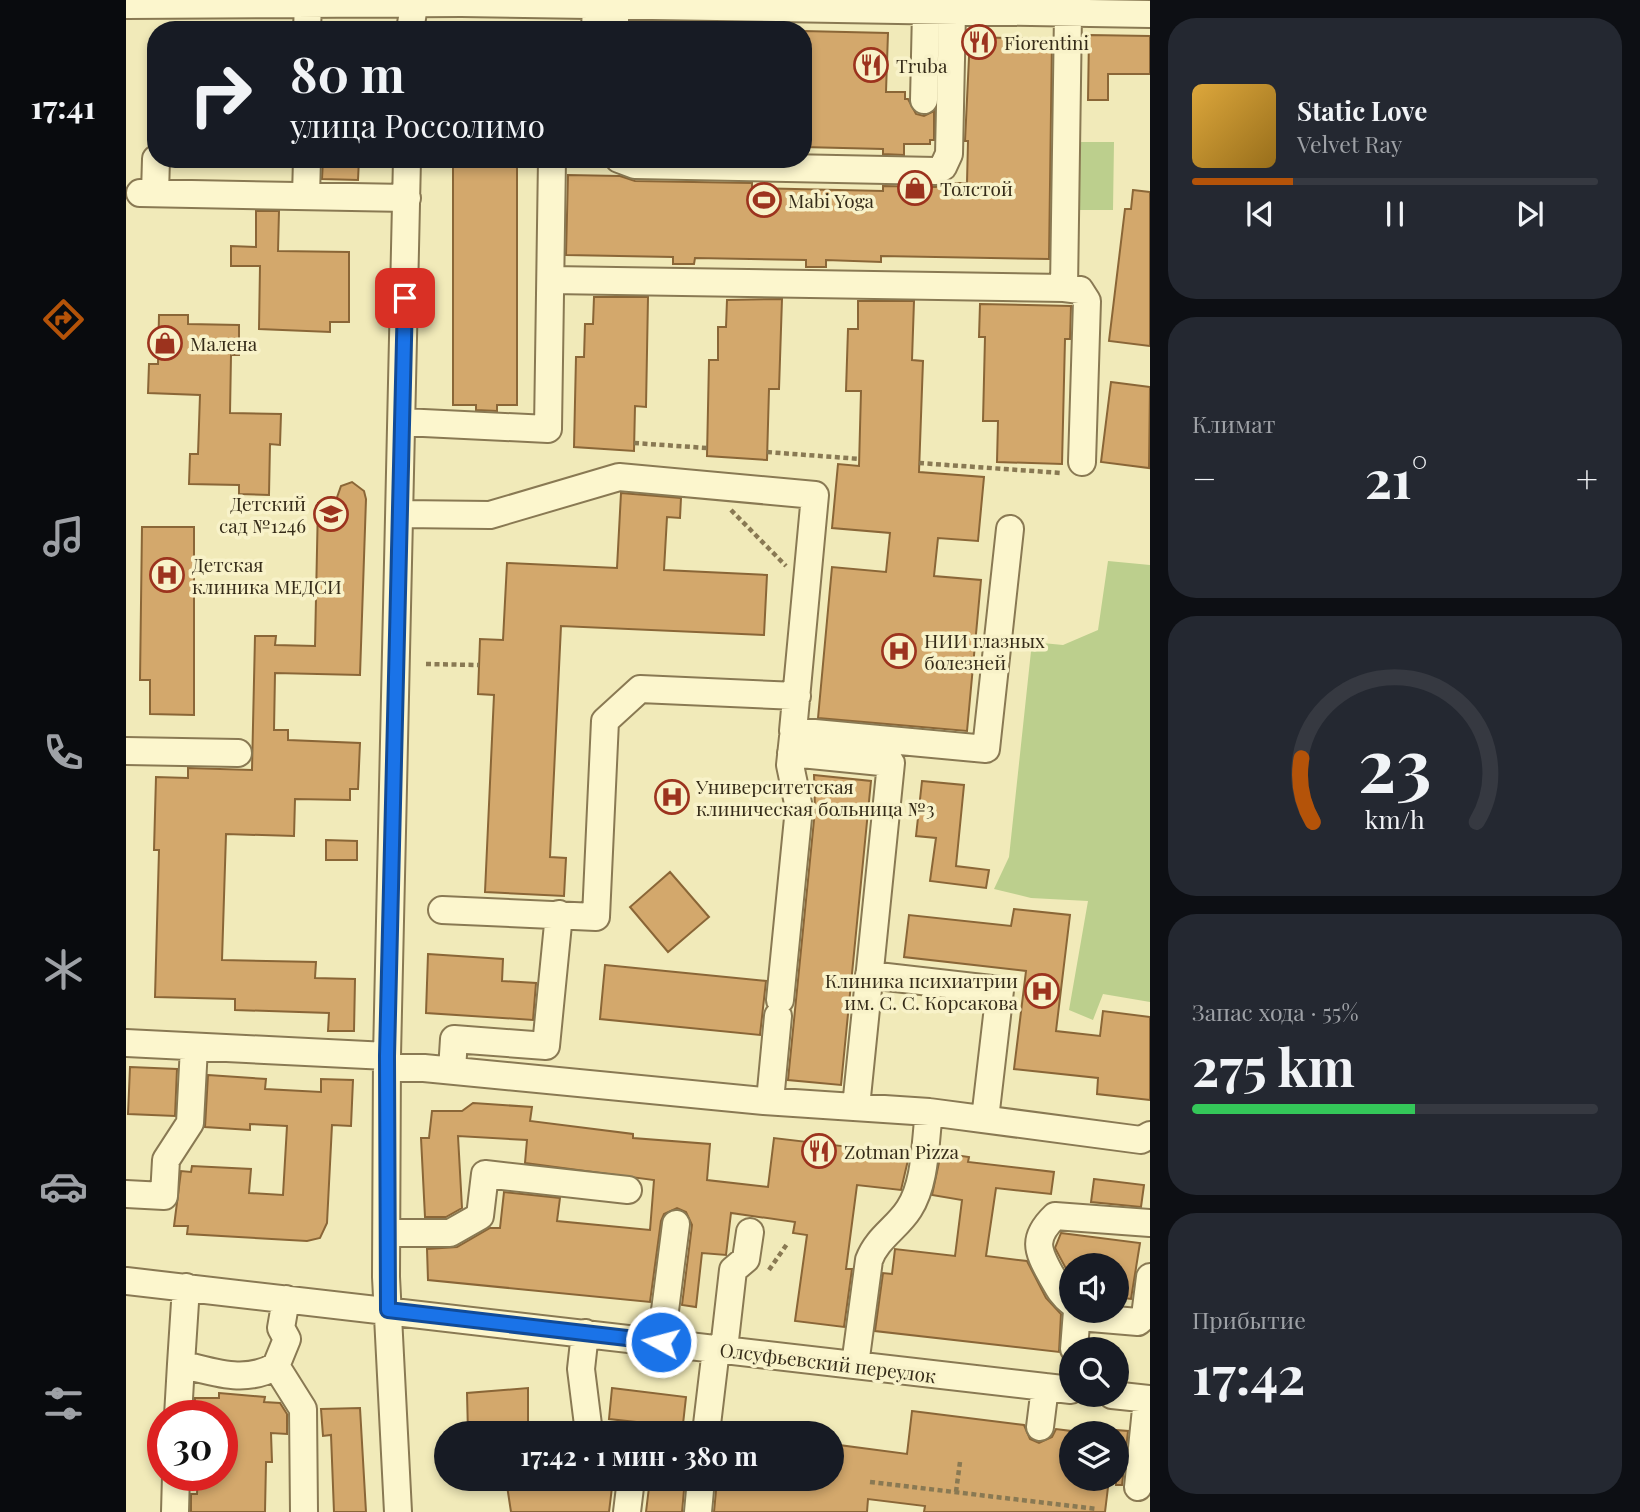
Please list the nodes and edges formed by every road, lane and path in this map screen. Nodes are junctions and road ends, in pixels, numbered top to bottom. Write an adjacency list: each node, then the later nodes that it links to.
1 (126, 5): 8 (street)
2 (760, 5): 4 (street); 9 (street)
3 (413, 11): 8 (street); 9 (street)
4 (926, 11): 5 (street); 10 (street)
5 (952, 12): 6 (street); 15 (street)
6 (1068, 13): 7 (street); 19 (street)
7 (1150, 14)
8 (307, 17)
9 (605, 17)
10 (924, 100)
11 (154, 168): 16 (street)
12 (307, 168): 16 (street)
13 (407, 168): 17 (street)
14 (552, 168): 18 (street)
15 (812, 168)
16 (306, 196): 17 (street)
17 (407, 198): 20 (street)
18 (551, 280): 19 (street); 20 (street)
19 (1064, 288): 25 (street)
20 (403, 422): 28 (street)
21 (634, 443): 22 (path)
22 (707, 448)
23 (767, 452): 24 (path)
24 (860, 459)
25 (1082, 461): 26 (path)
26 (919, 463)
27 (705, 485): 28 (street); 30 (path); 30 (street)
28 (401, 514): 42 (street)
29 (1010, 529): 34 (street)
30 (807, 587): 33 (street)
31 (426, 664): 32 (path)
32 (479, 665)
33 (797, 696): 34 (street); 38 (street)
34 (792, 742): 39 (street); 44 (street)
35 (126, 751): 36 (street)
36 (238, 753)
37 (442, 910): 38 (street)
38 (559, 914): 43 (street)
39 (869, 975): 45 (street); 47 (street)
40 (126, 1043): 41 (street)
41 (194, 1047): 42 (street); 50 (street)
42 (387, 1062): 43 (street); 54 (street)
43 (452, 1070): 44 (street)
44 (770, 1101): 45 (street)
45 (856, 1107): 46 (street)
46 (929, 1112): 47 (street); 66 (street)
47 (985, 1119): 48 (street)
48 (1150, 1135)
49 (628, 1190): 54 (street)
50 (126, 1194)
51 (1150, 1223): 58 (street)
52 (676, 1224): 63 (street)
53 (750, 1232): 64 (street)
54 (387, 1233): 60 (street)
55 (1150, 1277): 61 (street)
56 (126, 1281): 57 (street, Олсуфьевский переулок)
57 (186, 1287): 59 (street, Олсуфьевский переулок); 65 (street)
58 (1059, 1289)
59 (286, 1299): 60 (street, Олсуфьевский переулок); 67 (street)
60 (388, 1310): 62 (street, Олсуфьевский переулок); 86 (street)
61 (1129, 1320)
62 (585, 1333): 63 (street, Олсуфьевский переулок); 73 (street)
63 (661, 1342): 64 (street, Олсуфьевский переулок)
64 (720, 1349): 66 (street, Олсуфьевский переулок); 74 (street)
65 (181, 1364): 67 (street); 72 (street)
66 (855, 1365): 68 (street, Олсуфьевский переулок)
67 (276, 1366): 85 (street)
68 (1059, 1385)
69 (1059, 1395): 75 (street)
70 (1129, 1397): 71 (street)
71 (1148, 1399): 78 (street)
72 (179, 1400)
73 (588, 1421)
74 (708, 1421)
75 (1040, 1427)
76 (960, 1462): 82 (path)
77 (870, 1482): 82 (path)
78 (1138, 1487)
79 (176, 1491): 84 (street)
80 (630, 1491): 87 (street)
81 (700, 1491): 88 (street)
82 (956, 1492): 83 (path)
83 (1097, 1509)
84 (175, 1512)
85 (304, 1512)
86 (398, 1512)
87 (627, 1512)
88 (698, 1512)

